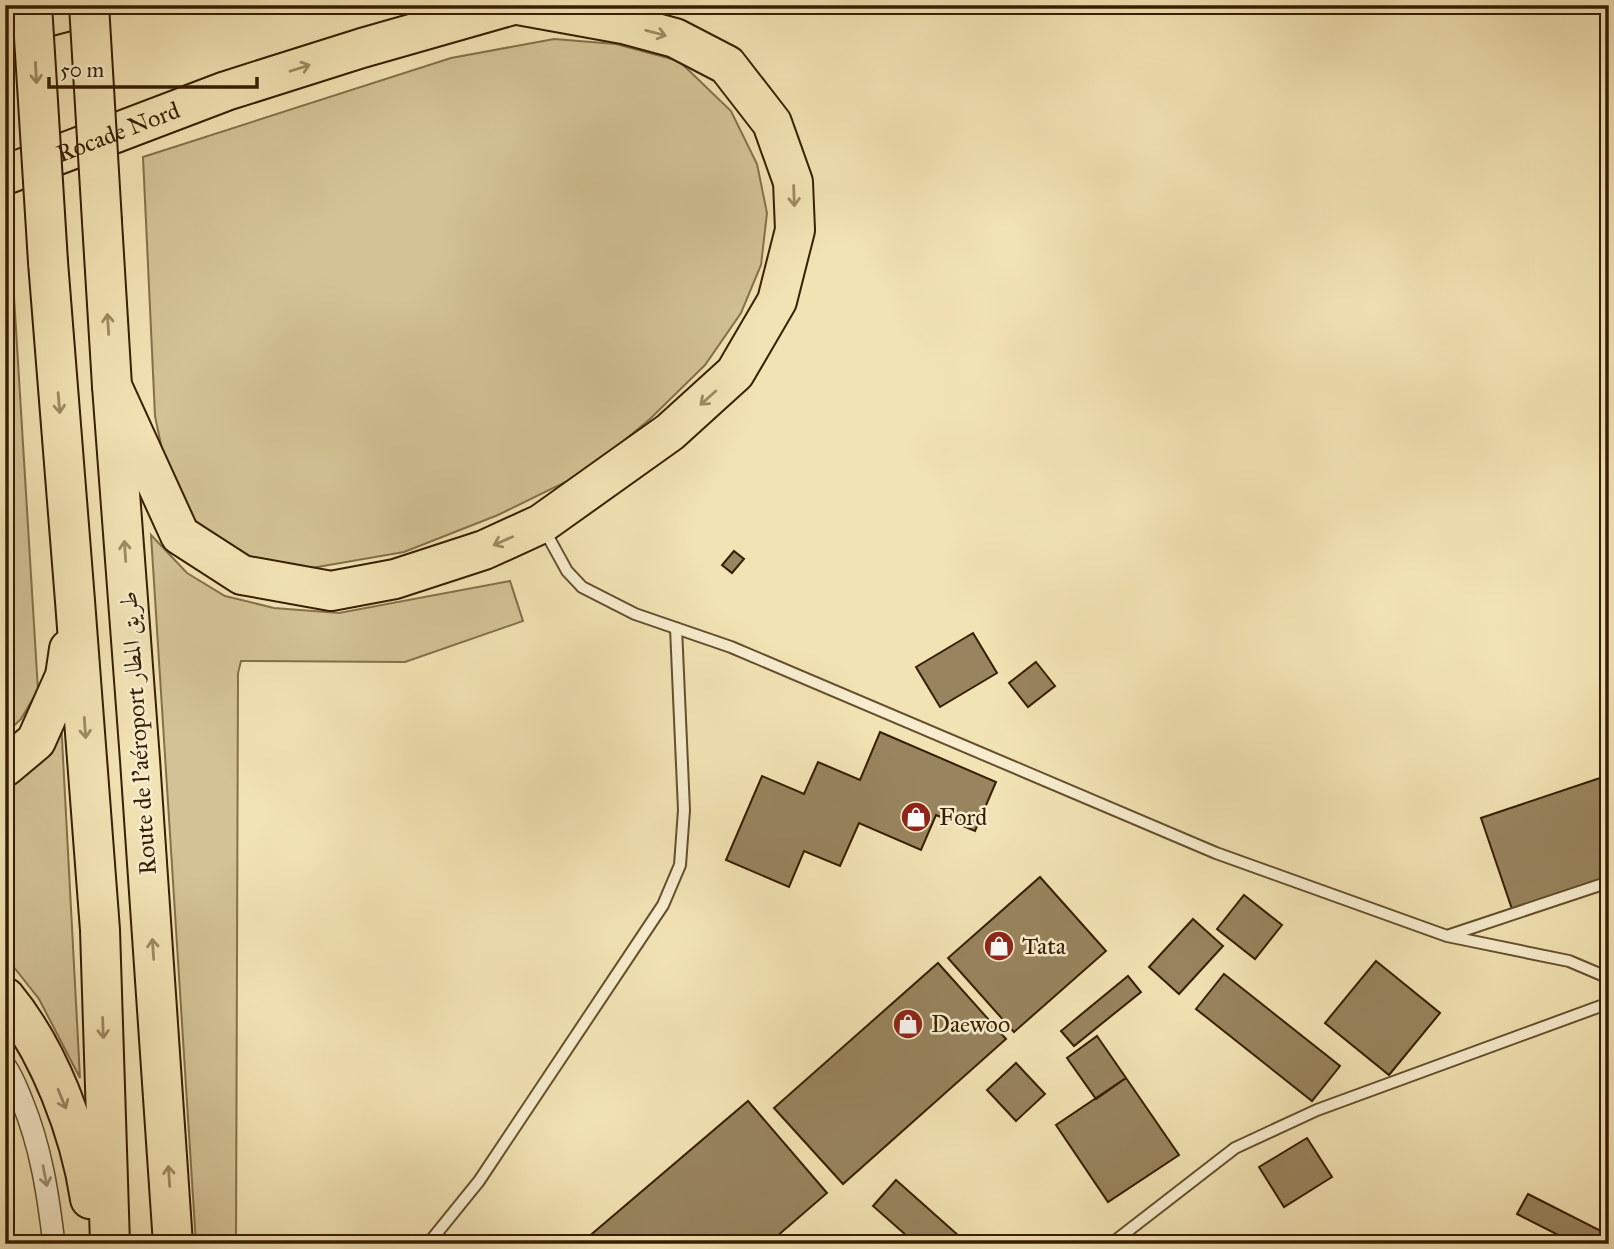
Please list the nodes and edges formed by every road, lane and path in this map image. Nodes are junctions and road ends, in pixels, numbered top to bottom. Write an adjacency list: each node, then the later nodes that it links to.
1 (32, 5): 8 (highway, one-way to 8, bridge)
2 (91, 5): 4 (highway); 6 (highway, Route de l'aéroport طريق المطار, one-way to 2, bridge)
3 (515, 5): 5 (highway, Rocade Nord, one-way to 3); 7 (highway, one-way to 7)
4 (5, 28)
5 (5, 175)
6 (112, 386): 7 (highway, one-way to 6); 20 (highway, Route de l'aéroport طريق المطار, one-way to 6)
7 (541, 524): 9 (lane)
8 (75, 601): 10 (highway); 19 (highway, one-way to 19)
9 (676, 628): 12 (lane); 21 (lane)
10 (5, 767)
11 (1609, 882): 12 (lane)
12 (1447, 936): 13 (lane)
13 (1609, 978)
14 (5, 997): 18 (highway, one-way to 18)
15 (1609, 1003): 22 (lane)
16 (5, 1066): 17 (street, one-way to 17)
17 (54, 1244)
18 (97, 1244)
19 (110, 1244)
20 (173, 1244)
21 (428, 1244)
22 (1111, 1244)

